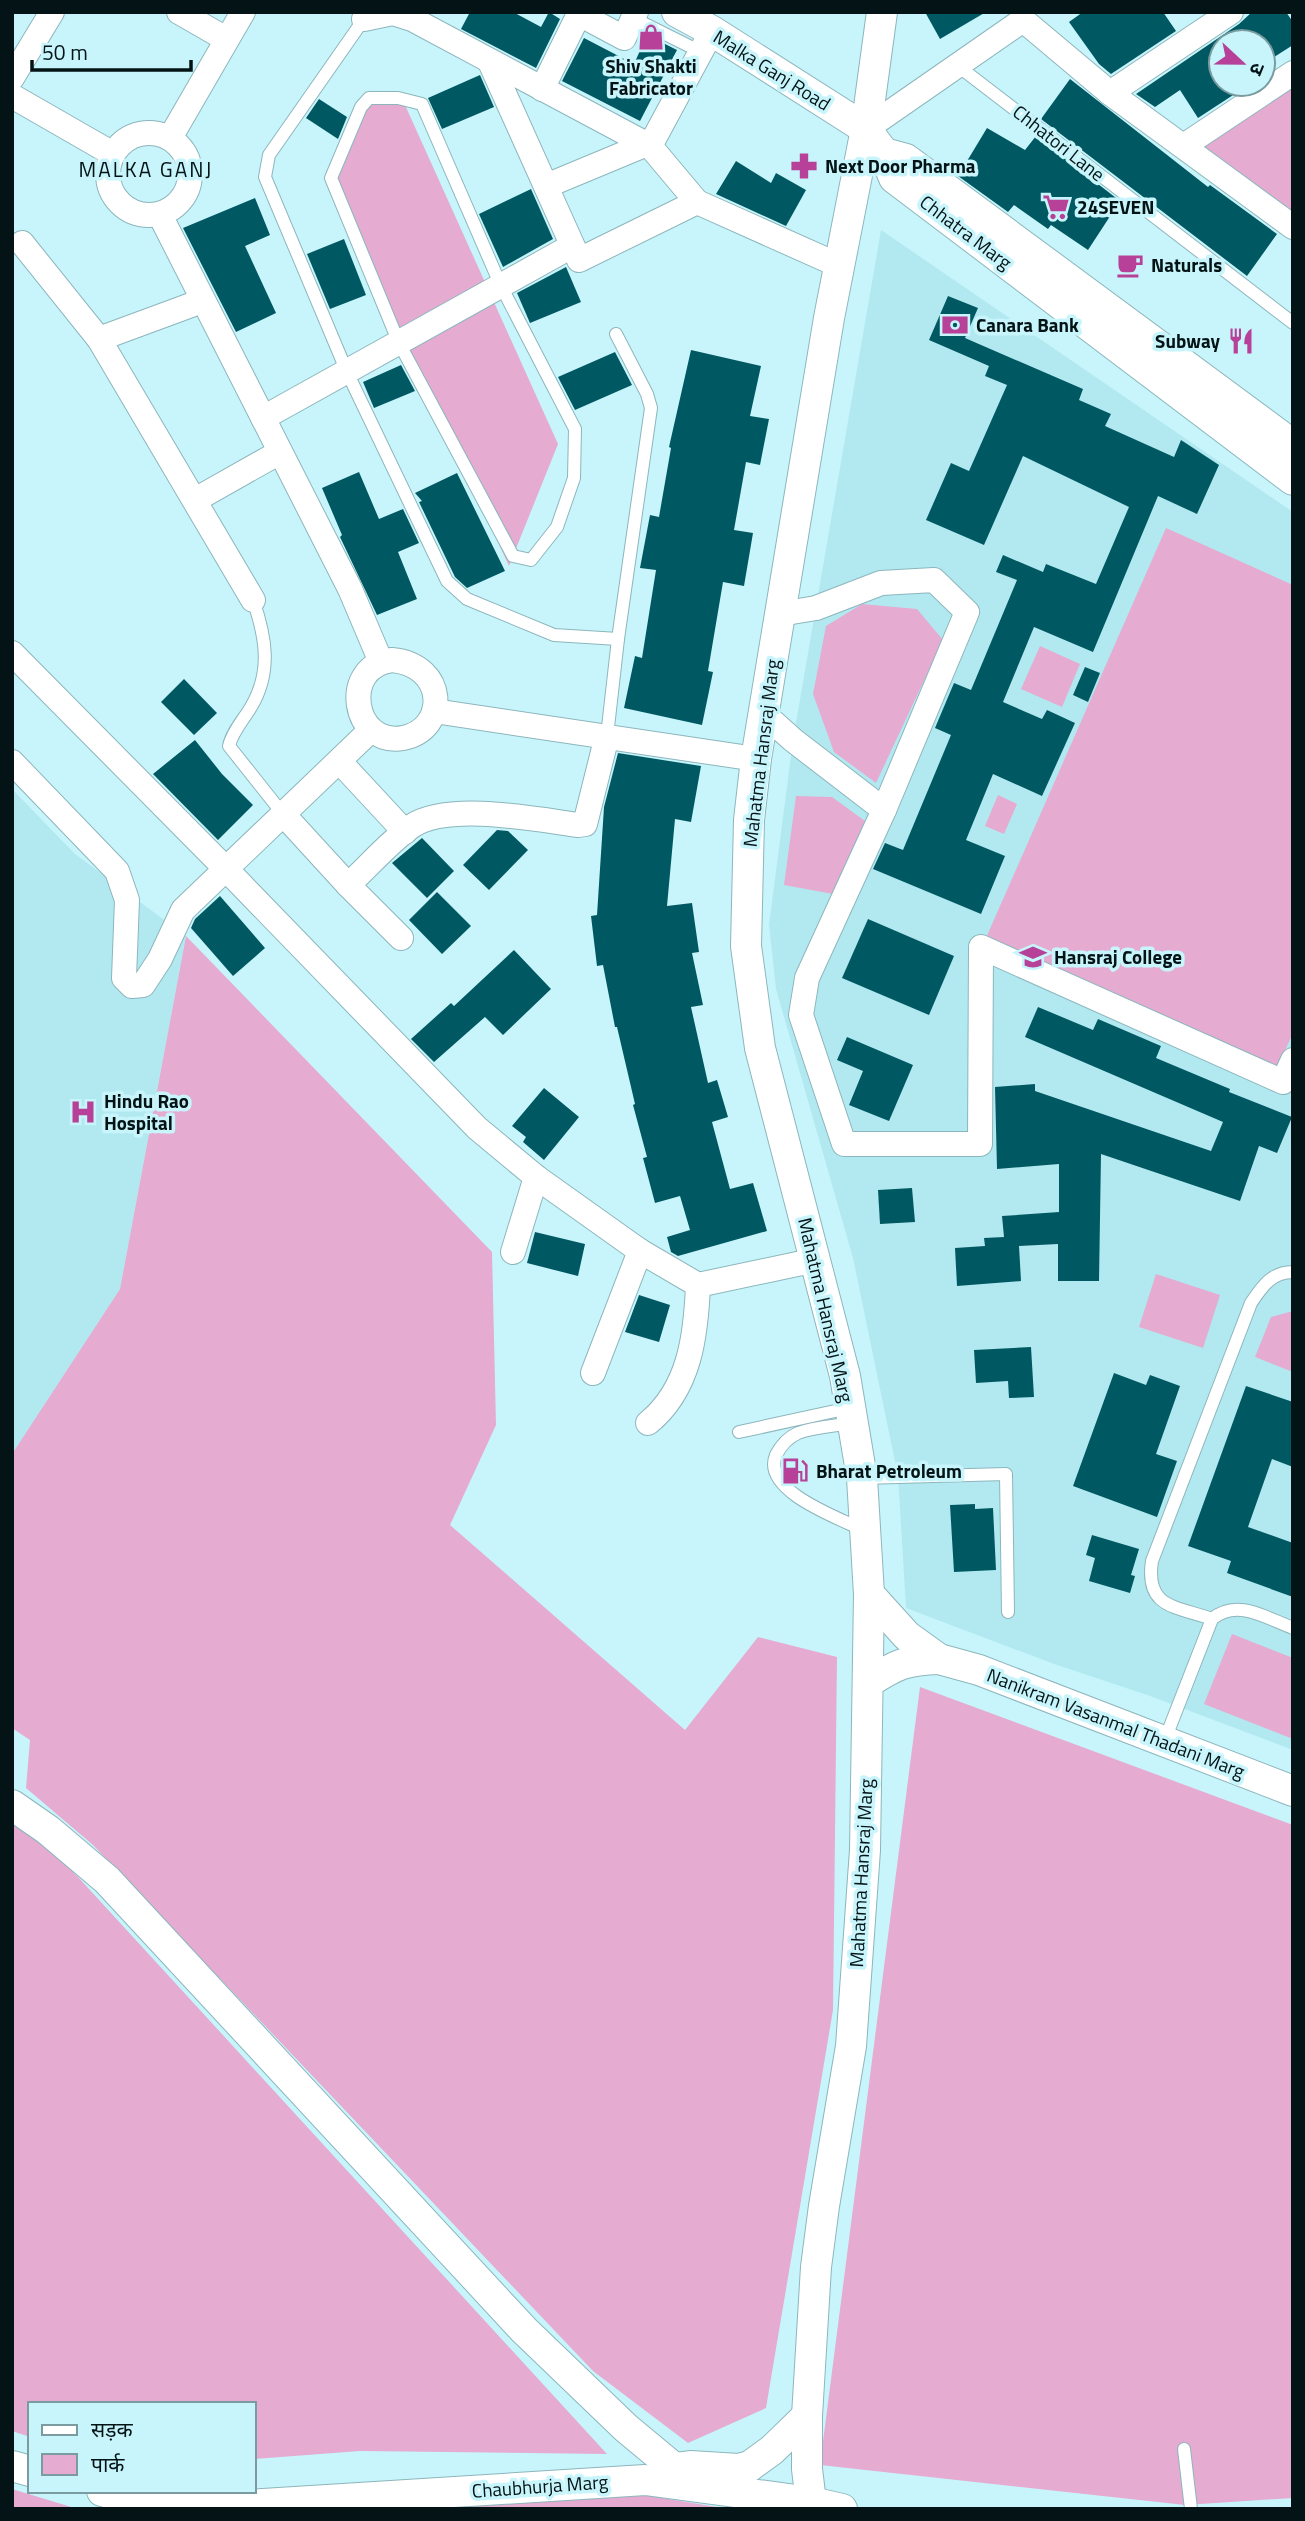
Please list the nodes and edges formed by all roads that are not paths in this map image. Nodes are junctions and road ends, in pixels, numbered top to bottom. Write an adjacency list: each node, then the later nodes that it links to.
1 (52, 12): 15 (street)
2 (178, 12): 10 (street)
3 (243, 12): 10 (street)
4 (677, 12): 11 (street, Malka Ganj Road)
5 (882, 12): 19 (street, Mahatma Hansraj Marg)
6 (1231, 12): 17 (street)
7 (635, 15): 11 (lane); 16 (street)
8 (1025, 15): 13 (street); 17 (street)
9 (364, 19): 12 (street); 38 (lane)
10 (226, 39): 20 (street)
11 (707, 41): 19 (street, Malka Ganj Road); 21 (street)
12 (490, 62): 16 (street); 25 (street)
13 (958, 66): 19 (street); 34 (lane, Chhatori Lane)
14 (1293, 73): 22 (street)
15 (12, 78)
16 (542, 89): 21 (street)
17 (1110, 93): 22 (street)
18 (12, 96): 24 (street)
19 (866, 129): 23 (street); 31 (street, Mahatma Hansraj Marg)
20 (170, 138): 24 (street); 27 (street)
21 (649, 145): 25 (street); 26 (street)
22 (1185, 145): 28 (street)
23 (884, 153): 40 (street, Chhatra Marg); 42 (street, Chhatra Marg)
24 (113, 154): 27 (street)
25 (545, 186): 30 (street)
26 (697, 202): 30 (street); 31 (street)
27 (160, 215): 33 (street)
28 (1293, 227)
29 (22, 243): 36 (street)
30 (572, 246): 32 (street)
31 (838, 265): 45 (street, Mahatma Hansraj Marg)
32 (501, 286): 37 (street); 37 (lane); 37 (lane)
33 (202, 301): 36 (street); 39 (street)
34 (1293, 323)
35 (616, 334): 46 (lane)
36 (99, 339): 43 (street)
37 (399, 343): 38 (street)
38 (347, 372): 39 (street); 46 (lane)
39 (263, 418): 41 (street)
40 (1293, 445)
41 (280, 452): 43 (street); 48 (street)
42 (1293, 480)
43 (195, 500): 44 (street)
44 (253, 600): 57 (lane)
45 (780, 614): 50 (street, Mahatma Hansraj Marg); 56 (street)
46 (618, 639): 52 (lane)
47 (12, 653): 59 (street)
48 (381, 662): 49 (street); 51 (street)
49 (434, 710): 51 (street); 52 (street)
50 (764, 714): 53 (street, Mahatma Hansraj Marg); 56 (street)
51 (372, 730): 55 (street)
52 (607, 736): 53 (street); 58 (street)
53 (756, 759): 66 (street, Mahatma Hansraj Marg)
54 (12, 762): 59 (street)
55 (340, 762): 57 (street); 58 (street)
56 (884, 810): 62 (street)
57 (283, 814): 59 (street); 60 (street)
58 (405, 832): 60 (street)
59 (225, 868): 63 (street)
60 (348, 885): 61 (street)
61 (401, 938)
62 (1293, 1060)
63 (536, 1177): 64 (street); 65 (street)
64 (640, 1251): 68 (street); 69 (street)
65 (513, 1252)
66 (816, 1260): 68 (street); 70 (street, Mahatma Hansraj Marg)
67 (1293, 1272): 77 (lane)
68 (698, 1284): 71 (street)
69 (593, 1373)
70 (851, 1416): 72 (lane); 73 (street, Mahatma Hansraj Marg); 74 (lane)
71 (648, 1423)
72 (739, 1432)
73 (862, 1478): 74 (street, Mahatma Hansraj Marg); 76 (lane)
74 (867, 1531): 75 (street, Mahatma Hansraj Marg)
75 (869, 1594): 79 (street); 80 (street, Mahatma Hansraj Marg)
76 (1009, 1612)
77 (1212, 1619): 78 (lane); 81 (lane)
78 (1293, 1628)
79 (939, 1658): 80 (street); 81 (street, Nanikram Vasanmal Thadani Marg)
80 (869, 1682): 84 (street, Mahatma Hansraj Marg)
81 (1164, 1742): 82 (street, Nanikram Vasanmal Thadani Marg)
82 (1293, 1791)
83 (12, 1805): 86 (street)
84 (807, 2416): 86 (street); 89 (street, Mahatma Hansraj Marg)
85 (1184, 2449): 91 (lane)
86 (673, 2467): 87 (street)
87 (645, 2480): 88 (street, Chaubhurja Marg); 89 (street)
88 (109, 2493)
89 (811, 2502): 90 (street)
90 (842, 2509)
91 (1191, 2509)

